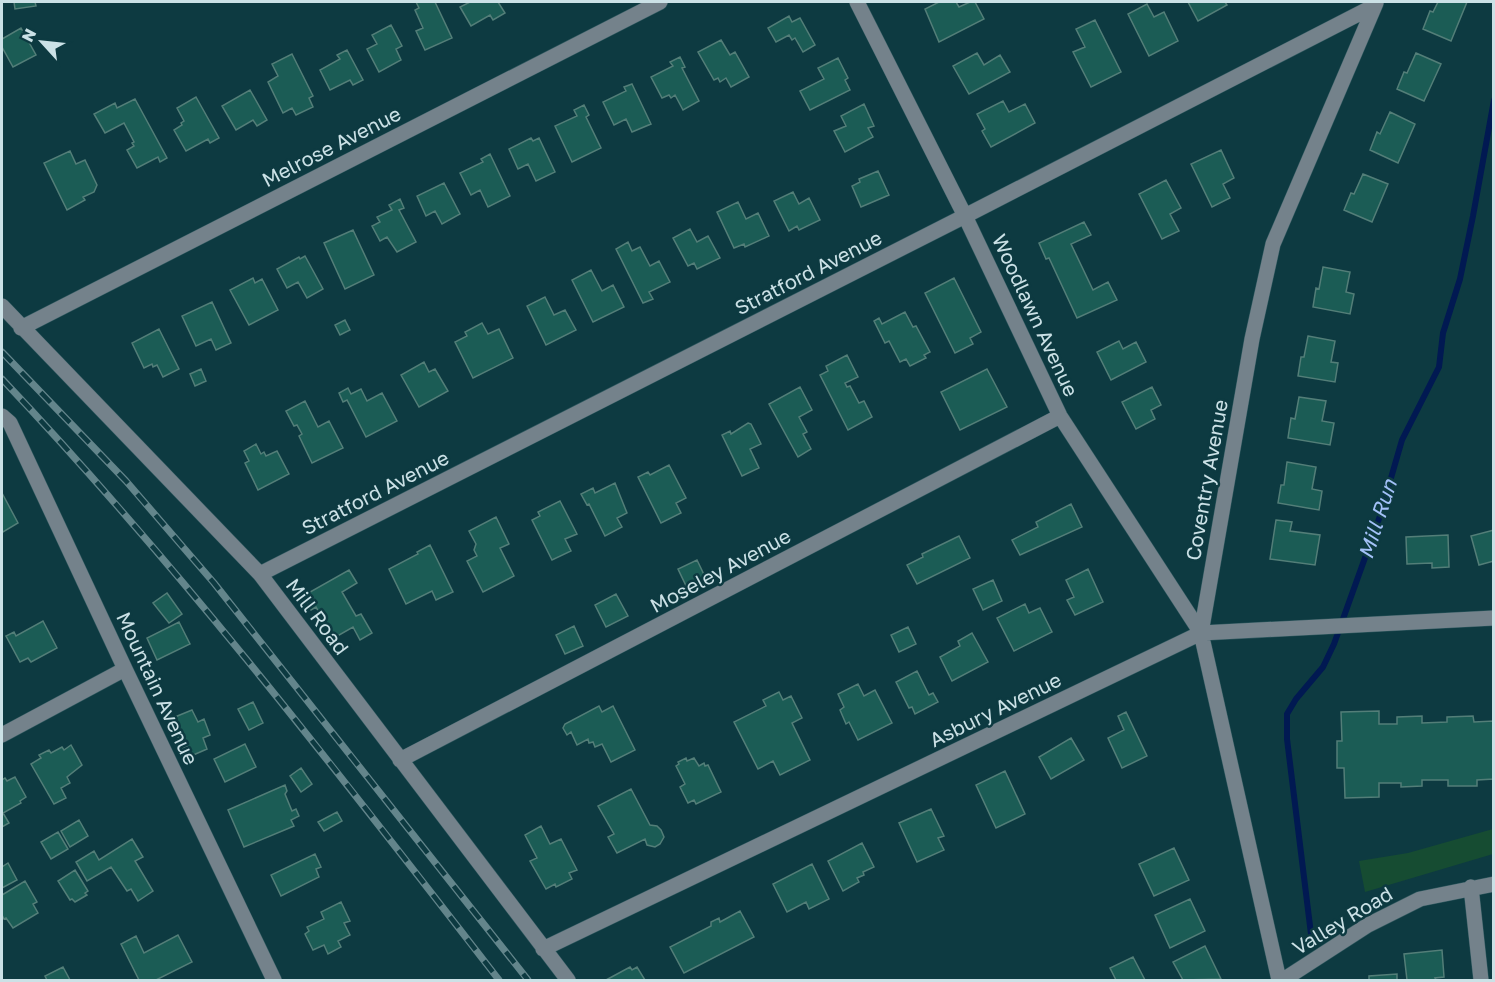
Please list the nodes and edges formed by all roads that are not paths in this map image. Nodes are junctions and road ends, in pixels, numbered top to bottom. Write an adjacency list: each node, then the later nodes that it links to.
1 (660, 2): 6 (street, Melrose Avenue)
2 (857, 2): 4 (street, Woodlawn Avenue)
3 (1375, 4): 4 (street, Stratford Avenue); 11 (street, Coventry Avenue)
4 (965, 216): 7 (street, Woodlawn Avenue); 9 (street, Stratford Avenue)
5 (2, 306): 6 (street, Mill Road)
6 (21, 328): 9 (street, Mill Road)
7 (1060, 416): 11 (street, Woodlawn Avenue); 14 (street, Moseley Avenue)
8 (4, 422): 12 (street, Mountain Avenue)
9 (260, 574): 14 (street, Mill Road)
10 (1494, 618): 11 (street, Asbury Avenue)
11 (1201, 633): 17 (street, Asbury Avenue); 20 (street, Coventry Avenue)
12 (125, 669): 13 (street); 18 (street, Mountain Avenue)
13 (2, 735)
14 (400, 760): 17 (street, Mill Road)
15 (1494, 884): 16 (street, Valley Road)
16 (1471, 887): 20 (street, Valley Road); 21 (street)
17 (543, 949): 19 (street, Mill Road)
18 (274, 981)
19 (568, 981)
20 (1281, 981)
21 (1481, 981)

